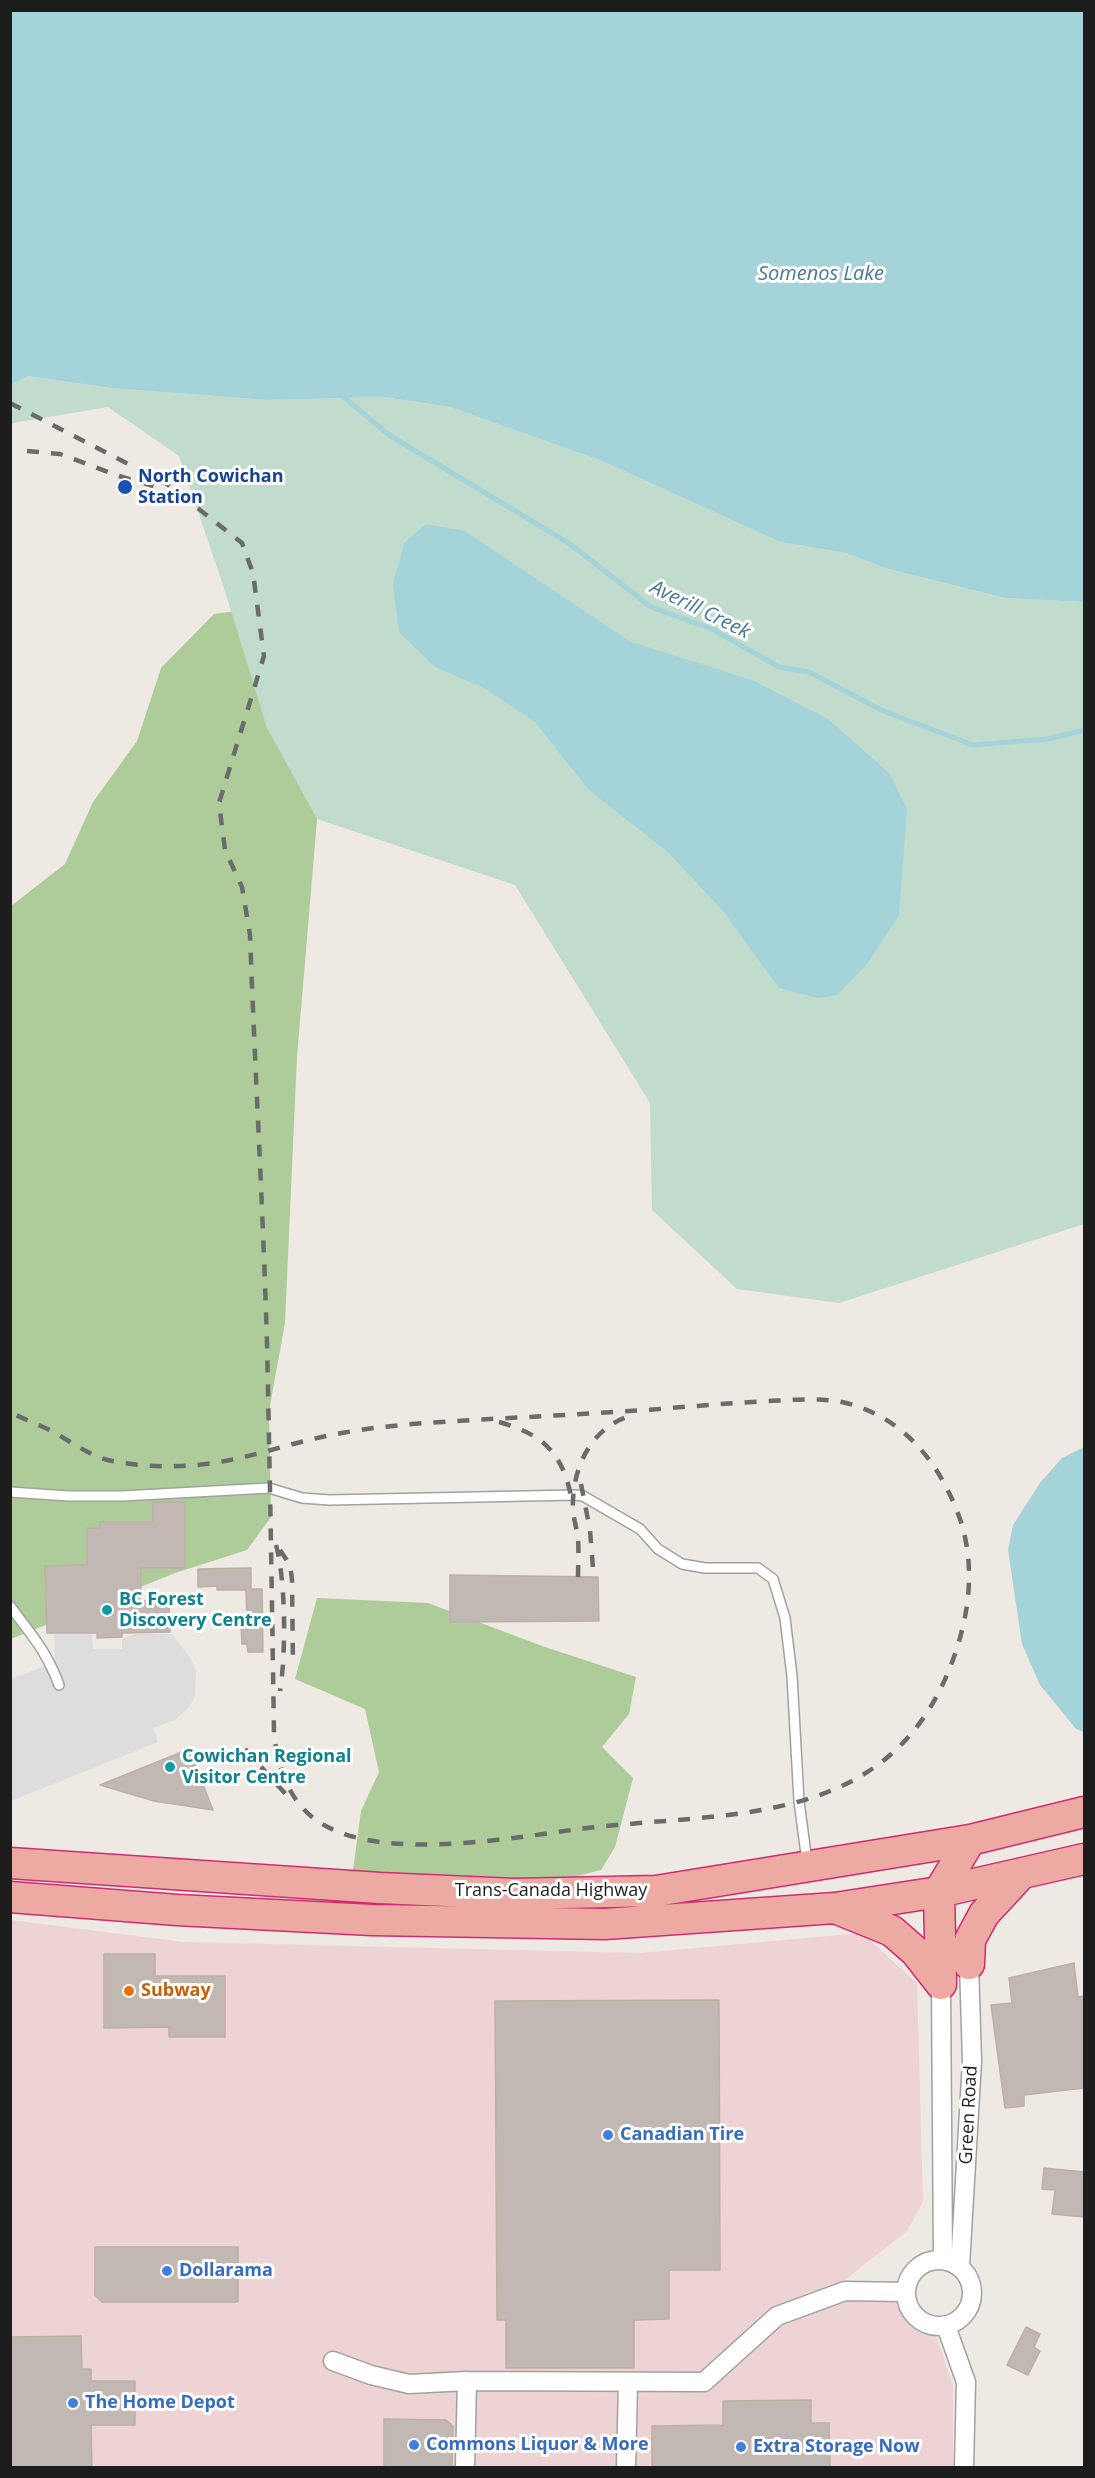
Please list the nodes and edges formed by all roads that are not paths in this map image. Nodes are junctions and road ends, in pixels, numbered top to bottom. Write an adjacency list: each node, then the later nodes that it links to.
1 (10, 1492): 8 (lane)
2 (10, 1606): 3 (lane)
3 (58, 1685)
4 (1084, 1812): 5 (highway, Trans-Canada Highway)
5 (970, 1840): 8 (highway, Trans-Canada Highway); 10 (highway)
6 (1084, 1859): 9 (highway, Trans-Canada Highway)
7 (10, 1863): 8 (highway, Trans-Canada Highway)
8 (807, 1868)
9 (1021, 1874): 10 (highway, Trans-Canada Highway); 13 (highway)
10 (939, 1892): 12 (highway, Trans-Canada Highway); 14 (highway)
11 (10, 1897): 12 (highway, Trans-Canada Highway)
12 (834, 1908): 14 (highway)
13 (969, 1964): 16 (street, Green Road)
14 (941, 1984): 15 (street, Green Road)
15 (943, 2259): 16 (street); 17 (street)
16 (960, 2266): 18 (street)
17 (904, 2292): 18 (street); 21 (street)
18 (946, 2326): 24 (street)
19 (333, 2361): 20 (street)
20 (467, 2381): 21 (street); 22 (street)
21 (628, 2383): 23 (street)
22 (465, 2468)
23 (626, 2468)
24 (964, 2468)

